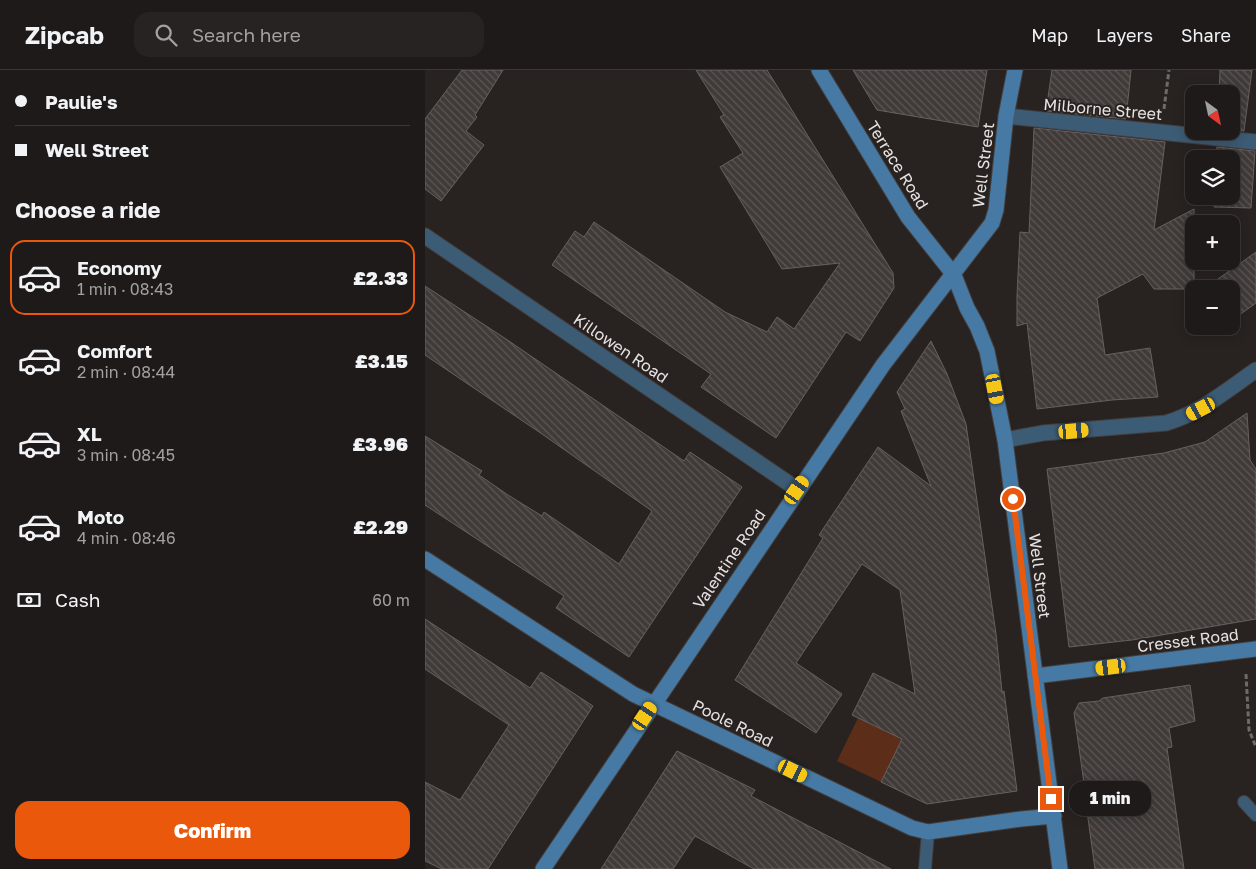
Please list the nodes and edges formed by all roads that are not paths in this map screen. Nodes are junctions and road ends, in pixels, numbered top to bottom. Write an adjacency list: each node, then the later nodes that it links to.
1 (819, 70): 6 (street, Terrace Road)
2 (1015, 70): 3 (street, Well Street)
3 (1006, 116): 4 (street, Milborne Street); 6 (street, Well Street)
4 (1256, 142)
5 (425, 236): 9 (street, Killowen Road)
6 (953, 275): 8 (street, Well Street); 9 (street, Valentine Road)
7 (1256, 370): 8 (street)
8 (1005, 440): 12 (street, Well Street)
9 (797, 490): 13 (street, Valentine Road)
10 (425, 560): 13 (street, Poole Road)
11 (1251, 650): 12 (street, Cresset Road)
12 (1035, 676): 16 (street, Well Street)
13 (653, 705): 17 (street, Poole Road); 18 (street, Valentine Road)
14 (1244, 802): 15 (lane)
15 (1256, 815)
16 (1053, 816): 17 (street, Poole Road); 20 (street, Well Street)
17 (928, 832): 19 (lane)
18 (543, 869)
19 (925, 869)
20 (1061, 869)

